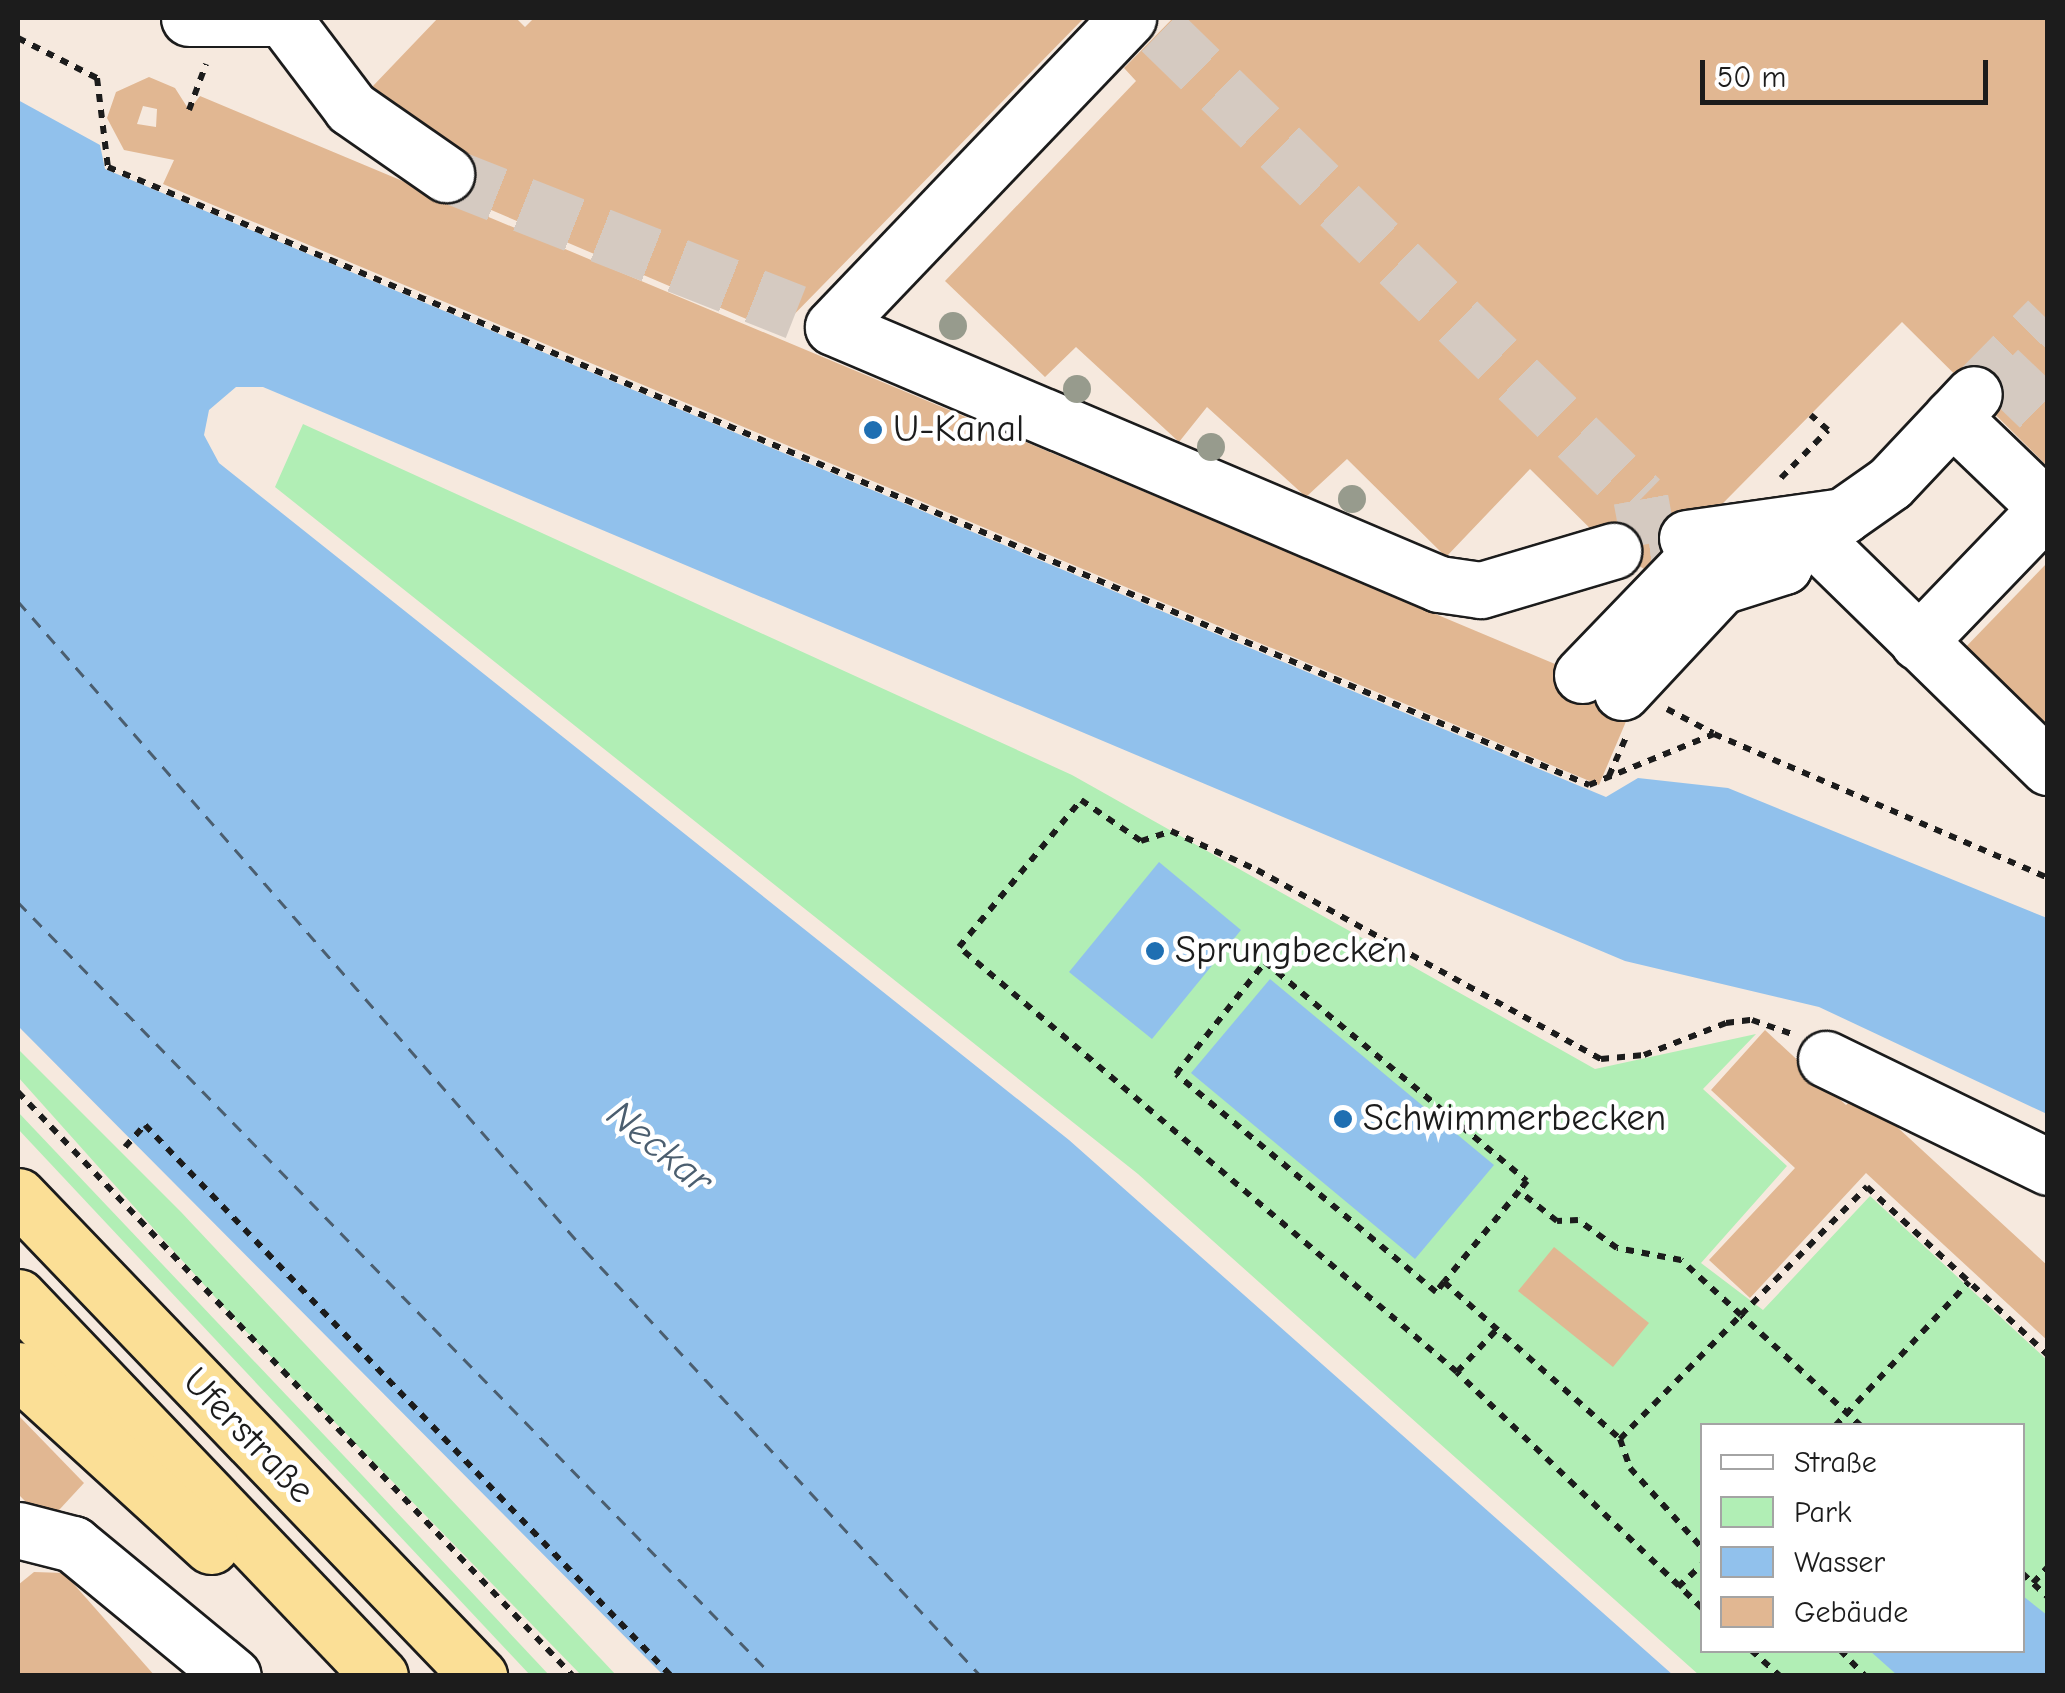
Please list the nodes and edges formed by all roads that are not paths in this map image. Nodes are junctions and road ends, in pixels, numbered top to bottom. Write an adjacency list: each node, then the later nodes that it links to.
1 (190, 18): 2 (lane)
2 (283, 18): 4 (lane)
3 (1145, 22): 7 (lane)
4 (446, 174)
5 (2047, 508): 6 (lane); 8 (lane)
6 (1802, 527): 6 (lane); 8 (lane)
7 (1613, 551)
8 (1918, 642): 9 (lane)
9 (2048, 767)
10 (1826, 1059): 11 (lane)
11 (2048, 1167)
12 (18, 1196): 19 (highway, Uferstraße)
13 (18, 1297): 16 (highway, Uferstraße)
14 (18, 1370): 16 (highway)
15 (18, 1530): 17 (lane)
16 (295, 1585): 18 (highway, Uferstraße)
17 (233, 1676)
18 (380, 1676)
19 (478, 1676)

